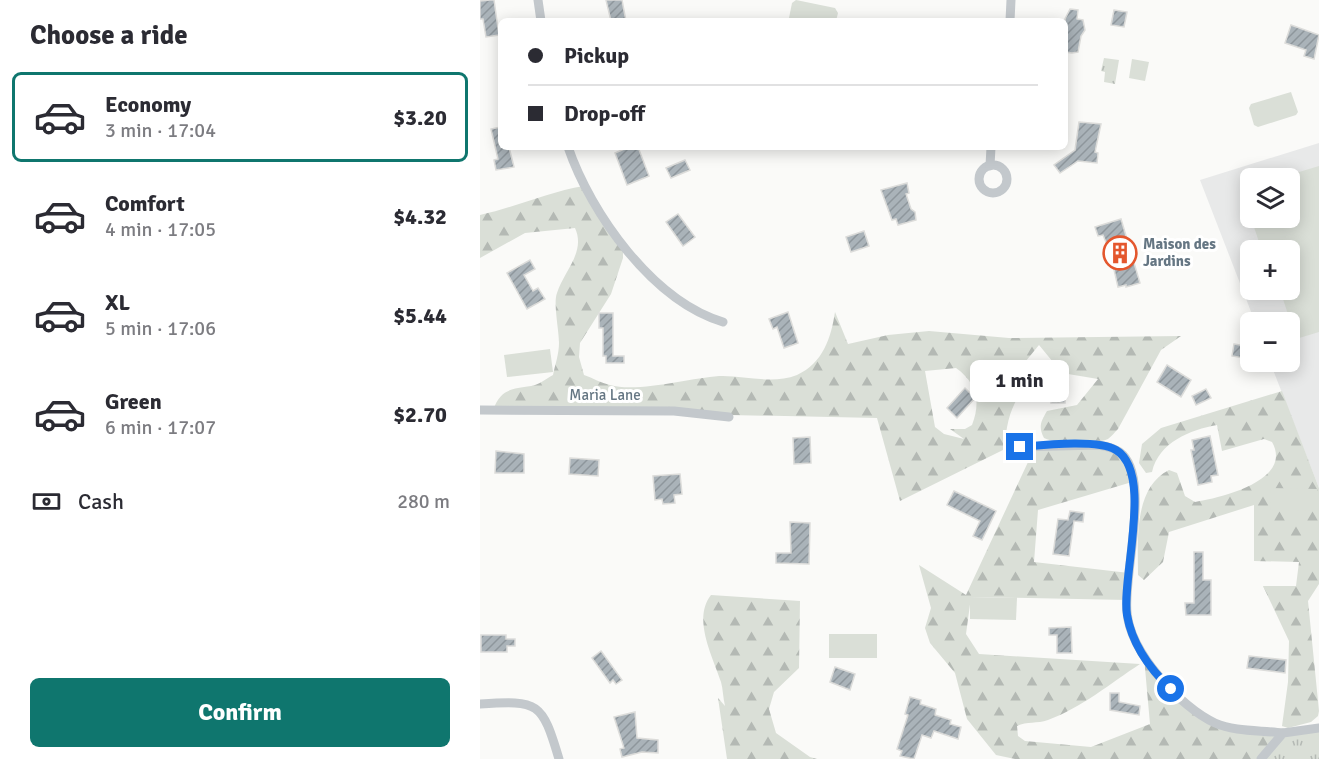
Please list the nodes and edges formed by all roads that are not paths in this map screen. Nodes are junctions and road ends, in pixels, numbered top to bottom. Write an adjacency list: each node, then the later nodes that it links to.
1 (538, 0): 3 (street)
2 (1011, 0): 4 (street)
3 (541, 18)
4 (1010, 18)
5 (569, 150): 8 (street)
6 (992, 150): 7 (street)
7 (990, 166)
8 (723, 322)
9 (480, 410): 10 (street, Maria Lane)
10 (729, 417)
11 (1020, 447): 14 (street)
12 (480, 705): 15 (street)
13 (1319, 728): 14 (street)
14 (1283, 733): 16 (street)
15 (559, 759)
16 (1261, 759)

